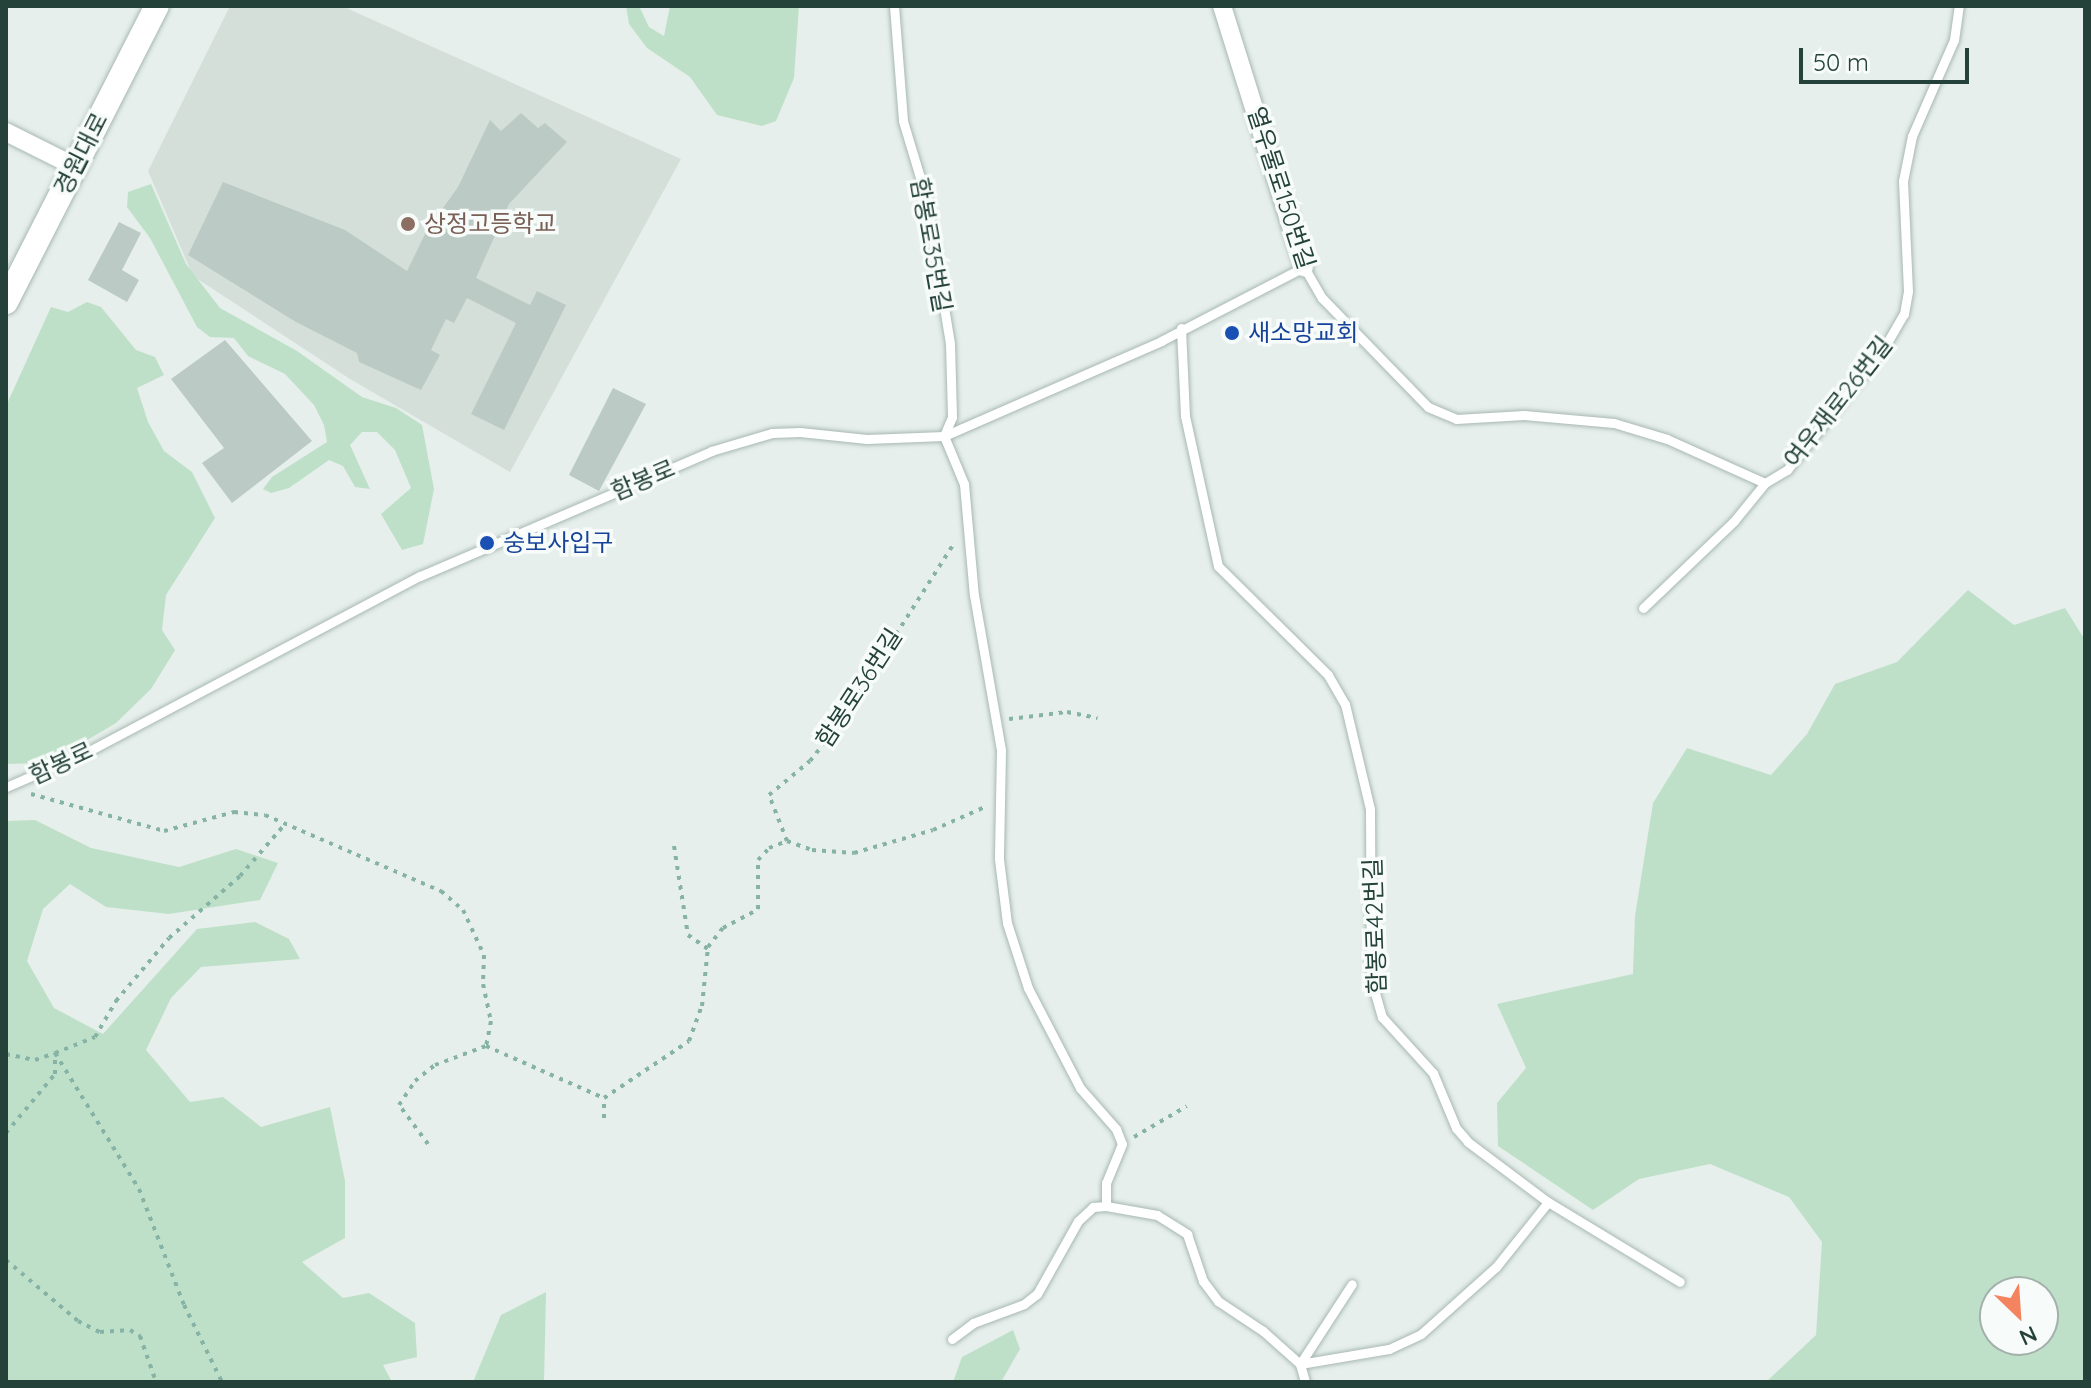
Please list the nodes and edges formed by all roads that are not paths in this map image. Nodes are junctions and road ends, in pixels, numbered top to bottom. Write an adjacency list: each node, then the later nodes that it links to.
1 (157, 6): 6 (main road, 경원대로)
2 (894, 6): 10 (lane, 함봉로35번길)
3 (1222, 6): 7 (street, 열우물로150번길)
4 (1959, 6): 11 (lane, 여우재로26번길)
5 (6, 132): 6 (street)
6 (74, 166): 8 (main road, 경원대로)
7 (1304, 267): 9 (lane, 함봉로); 11 (lane, 열우물로150번길)
8 (6, 302)
9 (1181, 328): 10 (lane, 함봉로); 14 (lane, 함봉로42번길)
10 (944, 436): 13 (lane, 함봉로); 15 (lane)
11 (1765, 483): 12 (lane, 여우재로26번길)
12 (1643, 608)
13 (6, 787)
14 (1548, 1202): 16 (lane, 함봉로42번길); 19 (lane)
15 (1106, 1206): 18 (lane); 19 (lane)
16 (1680, 1282)
17 (1352, 1284): 19 (lane)
18 (952, 1339)
19 (1300, 1364): 20 (lane)
20 (1305, 1382)

